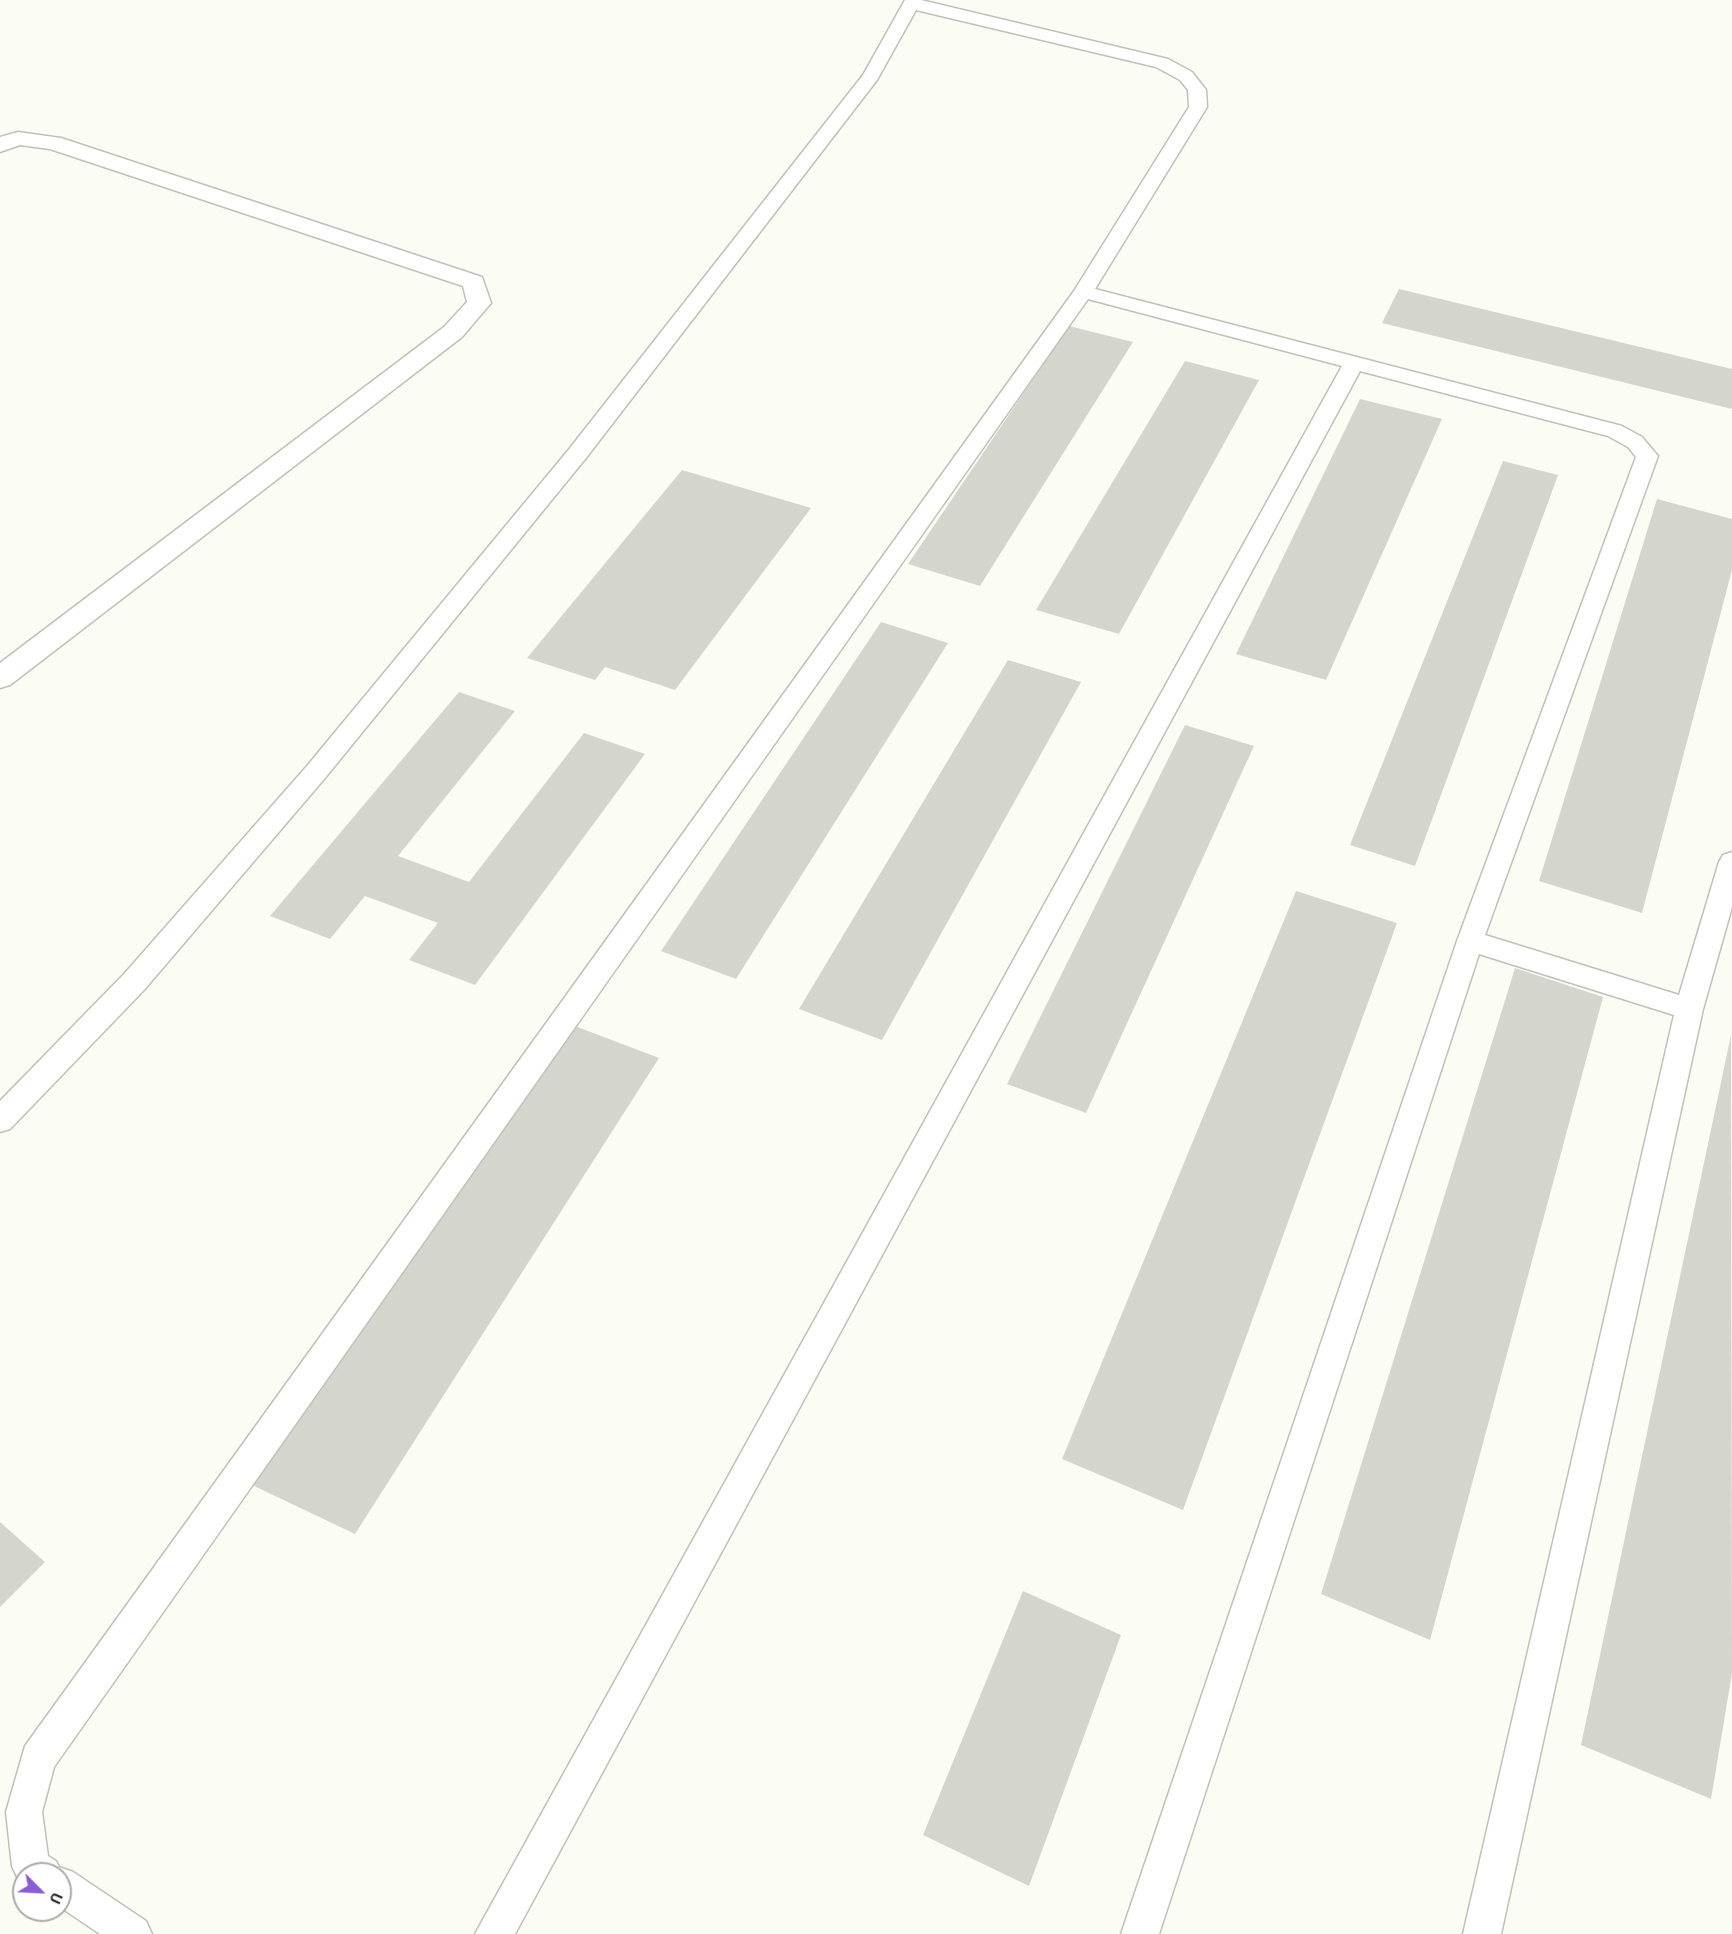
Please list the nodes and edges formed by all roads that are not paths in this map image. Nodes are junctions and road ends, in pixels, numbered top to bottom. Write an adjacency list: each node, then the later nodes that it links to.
1 (913, 2): 3 (lane); 9 (lane)
2 (0, 145): 5 (street)
3 (1083, 292): 4 (lane); 10 (lane)
4 (1354, 363): 7 (lane); 13 (lane)
5 (0, 678)
6 (1732, 862): 8 (lane)
7 (1470, 941): 8 (lane); 14 (lane)
8 (1689, 1009): 15 (lane)
9 (0, 1120)
10 (30, 1862)
11 (72, 1893): 12 (lane)
12 (133, 1934)
13 (494, 1934)
14 (1140, 1934)
15 (1482, 1934)

